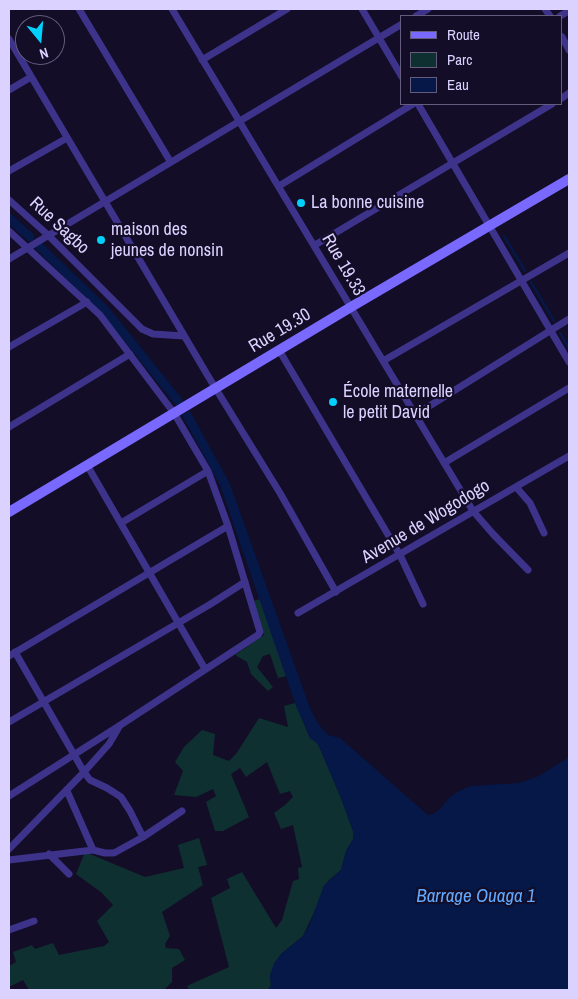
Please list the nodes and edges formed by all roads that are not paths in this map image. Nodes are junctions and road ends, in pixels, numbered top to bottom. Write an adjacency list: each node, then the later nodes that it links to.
1 (78, 9): 19 (street)
2 (172, 9): 10 (street, Rue 19.33)
3 (287, 9): 10 (street)
4 (362, 9): 6 (street)
5 (400, 25): 6 (street)
6 (379, 38): 11 (street); 17 (street)
7 (9, 39): 12 (street)
8 (563, 39): 9 (street)
9 (569, 50)
10 (202, 60): 17 (street, Rue 19.33)
11 (400, 74)
12 (31, 77): 13 (street); 18 (street)
13 (9, 90)
14 (411, 105): 23 (street)
15 (419, 105): 20 (street)
16 (550, 105): 20 (street)
17 (239, 121): 19 (street); 23 (street, Rue 19.33)
18 (67, 138): 21 (street); 25 (street)
19 (170, 161): 25 (street)
20 (454, 164): 26 (street); 29 (street)
21 (9, 172)
22 (569, 179): 26 (street, Rue 19.30)
23 (279, 186): 29 (street, Rue 19.33)
24 (9, 200): 28 (street, Rue Sagbo)
25 (104, 202): 28 (street); 38 (street)
26 (490, 226): 33 (street); 35 (street, Rue 19.30)
27 (9, 231): 30 (street)
28 (48, 235): 30 (street); 38 (street, Rue Sagbo)
29 (315, 245): 35 (street, Rue 19.33)
30 (28, 247): 32 (street); 34 (street)
31 (569, 253): 33 (street)
32 (9, 259)
33 (522, 280): 37 (street); 42 (street)
34 (87, 302): 39 (street); 41 (street)
35 (351, 307): 40 (street, Rue 19.30); 42 (street, Rue 19.33)
36 (569, 319): 37 (street)
37 (551, 330): 43 (street); 47 (street)
38 (184, 336): 45 (street)
39 (9, 347)
40 (279, 350): 45 (street, Rue 19.30); 59 (street)
41 (130, 354): 46 (street); 48 (street)
42 (383, 361): 47 (street, Rue 19.33)
43 (569, 362)
44 (569, 388): 50 (street)
45 (216, 389): 46 (street, Rue 19.30); 63 (street)
46 (174, 413): 51 (street, Rue 19.30); 52 (street)
47 (415, 415): 50 (street, Rue 19.33)
48 (9, 427)
49 (569, 456): 53 (street, Avenue de Wogodogo)
50 (444, 463): 54 (street, Rue 19.33)
51 (87, 465): 55 (street, Rue 19.30); 56 (street)
52 (208, 471): 56 (street); 57 (street)
53 (516, 487): 54 (street, Avenue de Wogodogo); 58 (street)
54 (472, 511): 59 (street, Avenue de Wogodogo); 60 (street, Rue 19.33)
55 (9, 512)
56 (121, 523): 61 (street)
57 (228, 526): 61 (street); 62 (street)
58 (544, 533)
59 (400, 555): 63 (street, Avenue de Wogodogo); 64 (street)
60 (528, 570)
61 (149, 573): 66 (street); 67 (street)
62 (245, 582): 66 (street); 68 (street)
63 (336, 592): 65 (street, Avenue de Wogodogo)
64 (423, 604)
65 (298, 614)
66 (178, 622): 68 (street); 69 (street)
67 (12, 654): 69 (street)
68 (206, 669): 71 (street)
69 (43, 701): 70 (street); 72 (street)
70 (9, 722)
71 (119, 726): 72 (street); 73 (street)
72 (74, 755): 73 (street); 75 (street)
73 (84, 772): 74 (street); 77 (street)
74 (67, 791): 78 (street); 79 (street)
75 (9, 796)
76 (182, 811): 77 (street)
77 (143, 837): 79 (street)
78 (9, 849)
79 (93, 850): 80 (street)
80 (49, 854): 81 (street); 82 (street)
81 (9, 860)
82 (69, 874)
83 (34, 921): 84 (street)
84 (9, 930)

